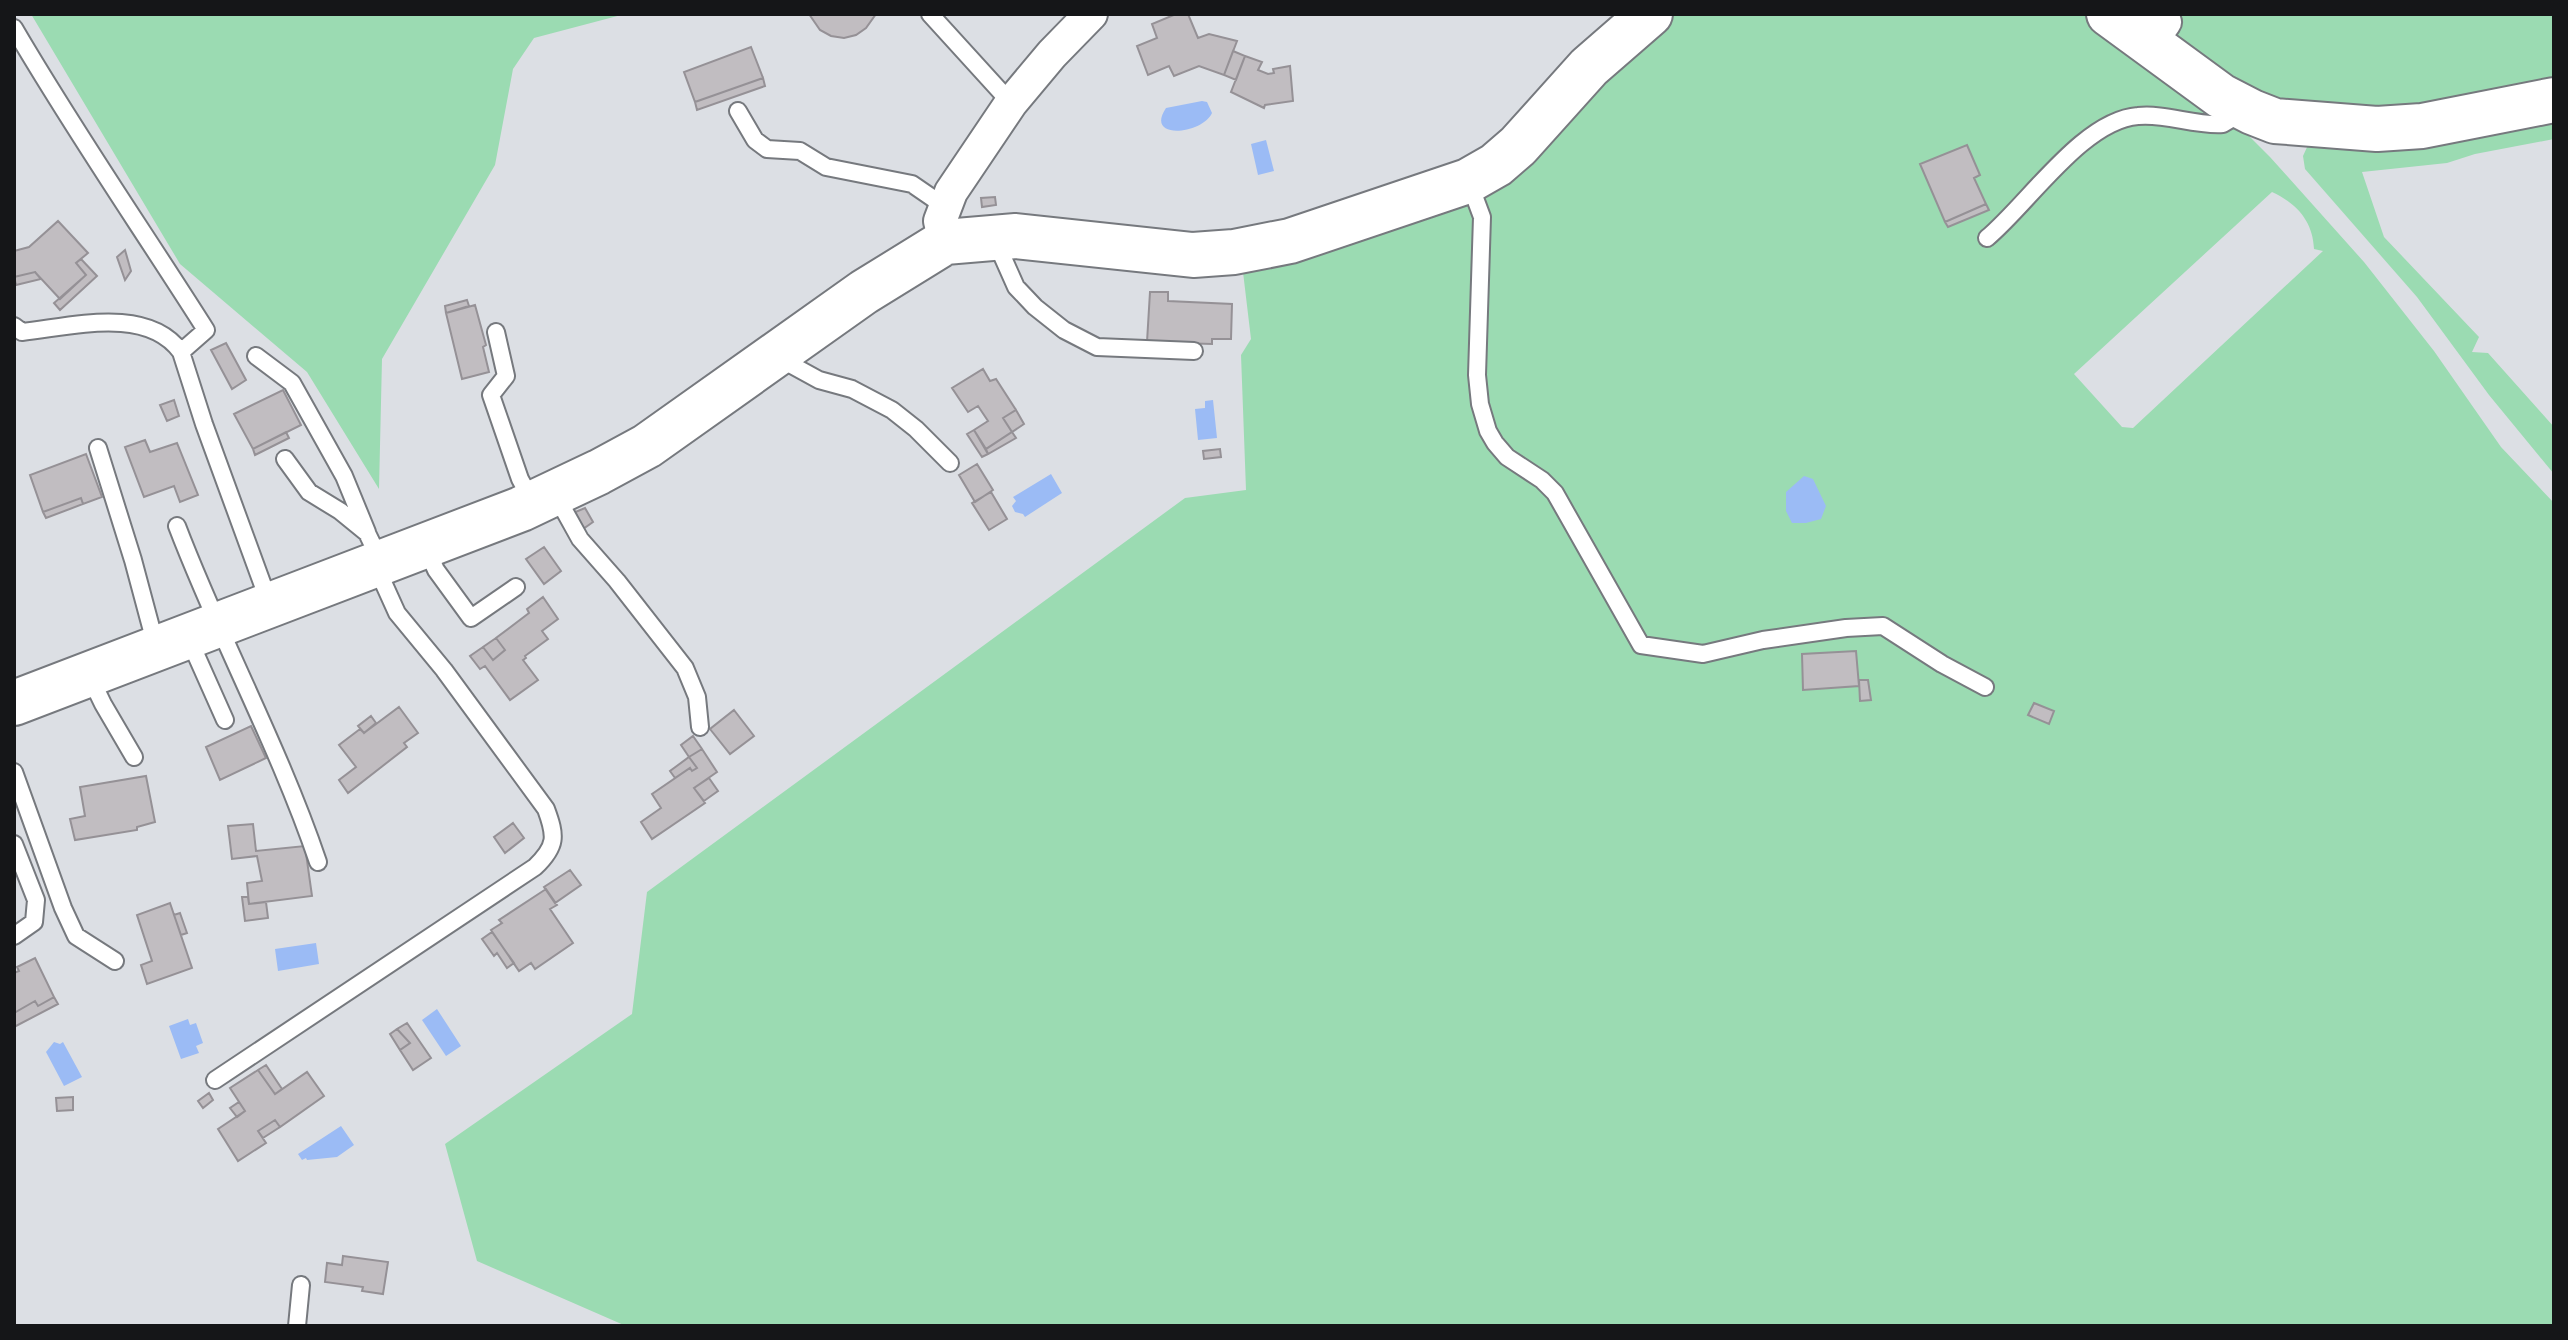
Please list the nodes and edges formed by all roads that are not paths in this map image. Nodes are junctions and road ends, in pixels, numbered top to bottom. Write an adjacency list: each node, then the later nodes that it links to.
1 (930, 14): 8 (lane)
2 (1091, 14): 8 (street)
3 (1650, 14): 11 (street)
4 (2109, 14): 6 (street)
5 (14, 28): 18 (lane)
6 (2156, 29): 10 (street)
7 (2554, 100): 10 (street)
8 (1011, 103): 12 (street)
9 (738, 111): 12 (lane)
10 (2257, 114): 14 (lane)
11 (1468, 181): 13 (street); 32 (lane)
12 (944, 224): 13 (street); 19 (street)
13 (995, 236): 17 (lane)
14 (1987, 238)
15 (14, 326): 18 (lane)
16 (496, 332): 24 (lane)
17 (1194, 351)
18 (181, 352): 29 (lane)
19 (775, 355): 23 (lane); 24 (street)
20 (256, 356): 27 (lane)
21 (98, 448): 30 (lane)
22 (285, 459): 27 (lane)
23 (950, 463)
24 (544, 498): 26 (street); 35 (lane)
25 (177, 526): 30 (lane)
26 (425, 546): 27 (street); 28 (lane)
27 (374, 548): 29 (street); 42 (lane)
28 (516, 587)
29 (269, 604): 30 (street)
30 (187, 636): 31 (street); 34 (lane); 39 (lane)
31 (88, 674): 33 (street); 36 (lane)
32 (1985, 687)
33 (14, 703)
34 (225, 720)
35 (700, 727)
36 (134, 757)
37 (14, 772): 41 (lane)
38 (14, 844): 40 (lane)
39 (318, 862)
40 (14, 936)
41 (115, 961)
42 (215, 1080)
43 (301, 1285): 44 (lane)
44 (297, 1326)

